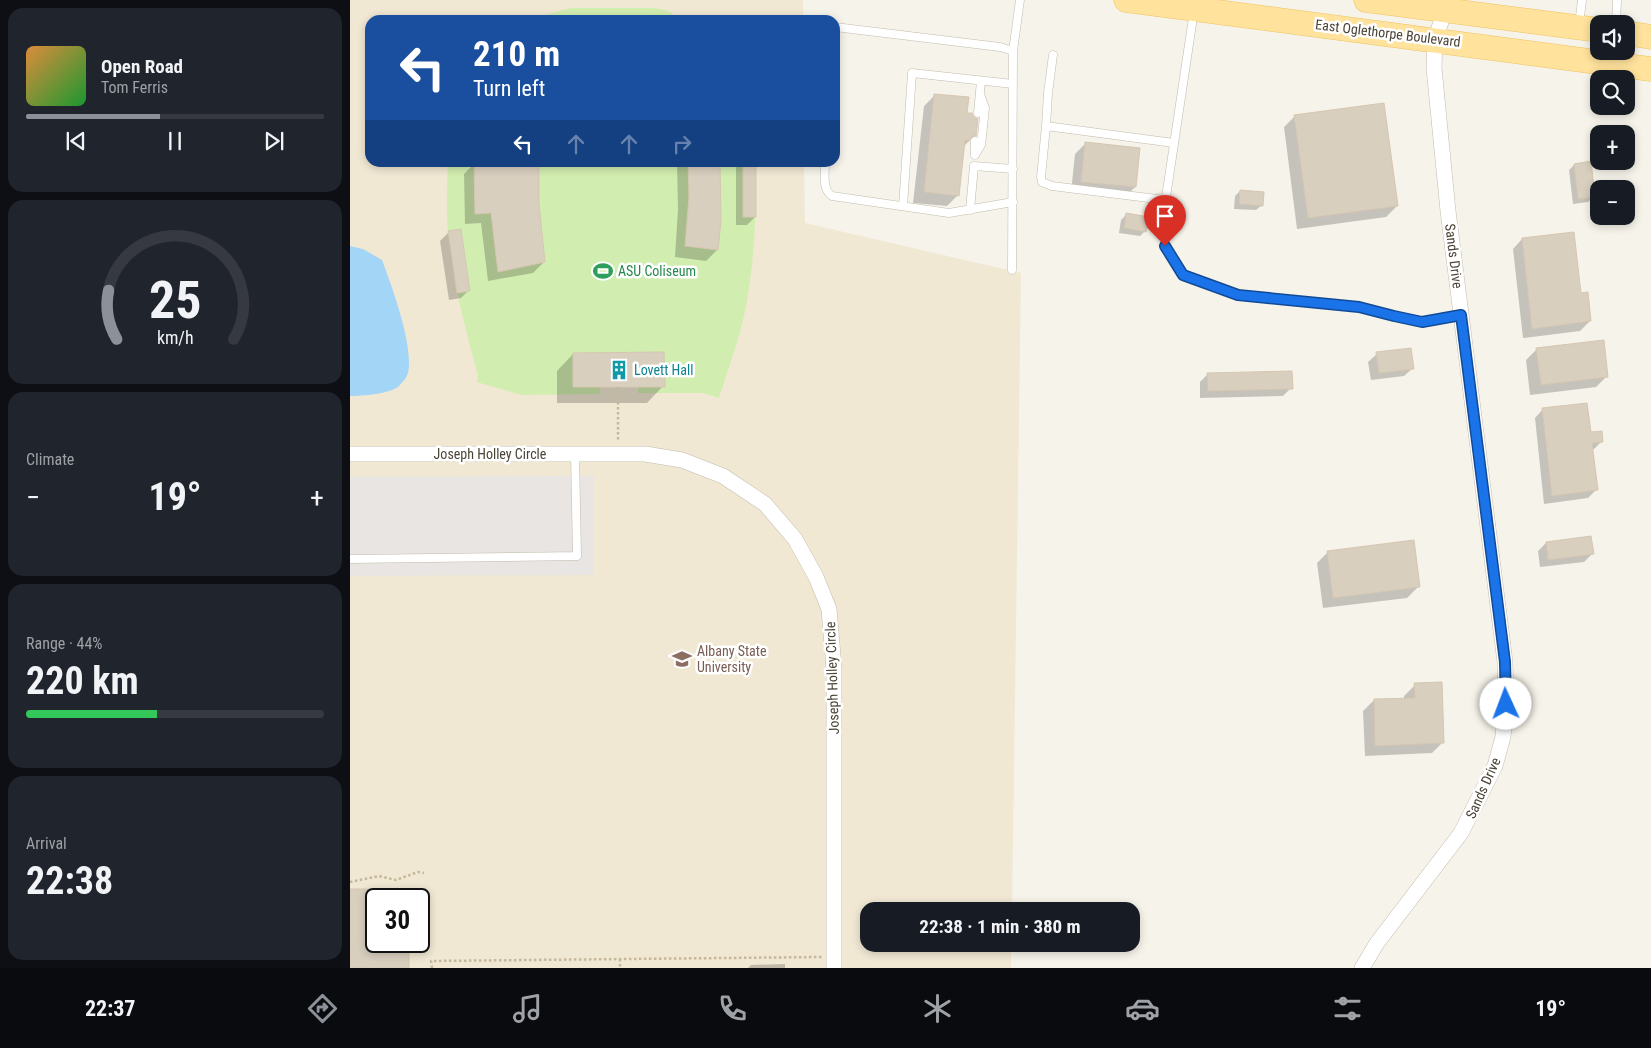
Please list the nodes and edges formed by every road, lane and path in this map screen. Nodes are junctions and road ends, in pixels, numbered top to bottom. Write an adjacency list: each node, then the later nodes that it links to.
1 (1020, 0): 14 (lane)
2 (1126, 0): 7 (main road, East Oglethorpe Boulevard)
3 (1366, 0): 6 (main road)
4 (1582, 0): 10 (lane)
5 (1617, 0): 8 (lane)
6 (1446, 5): 10 (main road); 13 (street, Sands Drive)
7 (1194, 9): 13 (main road, East Oglethorpe Boulevard); 23 (lane)
8 (1616, 15)
9 (840, 27): 14 (lane)
10 (1589, 29)
11 (1635, 34): 12 (main road)
12 (1651, 37)
13 (1435, 40): 16 (main road, East Oglethorpe Boulevard); 33 (street, Sands Drive)
14 (1014, 51): 18 (lane)
15 (1053, 55): 21 (lane)
16 (1651, 68)
17 (981, 81): 18 (lane); 19 (lane); 30 (lane)
18 (1013, 84): 27 (lane)
19 (980, 94): 20 (lane); 24 (lane)
20 (975, 113)
21 (1046, 126): 23 (lane); 28 (lane)
22 (972, 141): 24 (lane)
23 (1174, 143): 28 (lane)
24 (974, 156): 25 (lane)
25 (974, 166): 27 (lane); 31 (lane)
26 (825, 167): 30 (lane)
27 (1013, 169): 29 (lane)
28 (1165, 200): 33 (lane)
29 (1013, 202): 31 (lane); 32 (lane)
30 (903, 206): 31 (lane)
31 (970, 210)
32 (1012, 270)
33 (1461, 315): 45 (street, Sands Drive)
34 (618, 387): 37 (path)
35 (350, 454): 36 (street, Joseph Holley Circle)
36 (575, 454): 37 (street, Joseph Holley Circle); 38 (lane)
37 (618, 454): 42 (street, Joseph Holley Circle)
38 (350, 559)
39 (424, 873): 40 (path)
40 (350, 882)
41 (620, 959): 42 (path); 43 (path); 44 (path)
42 (834, 962)
43 (432, 968)
44 (620, 968)
45 (1362, 968)

